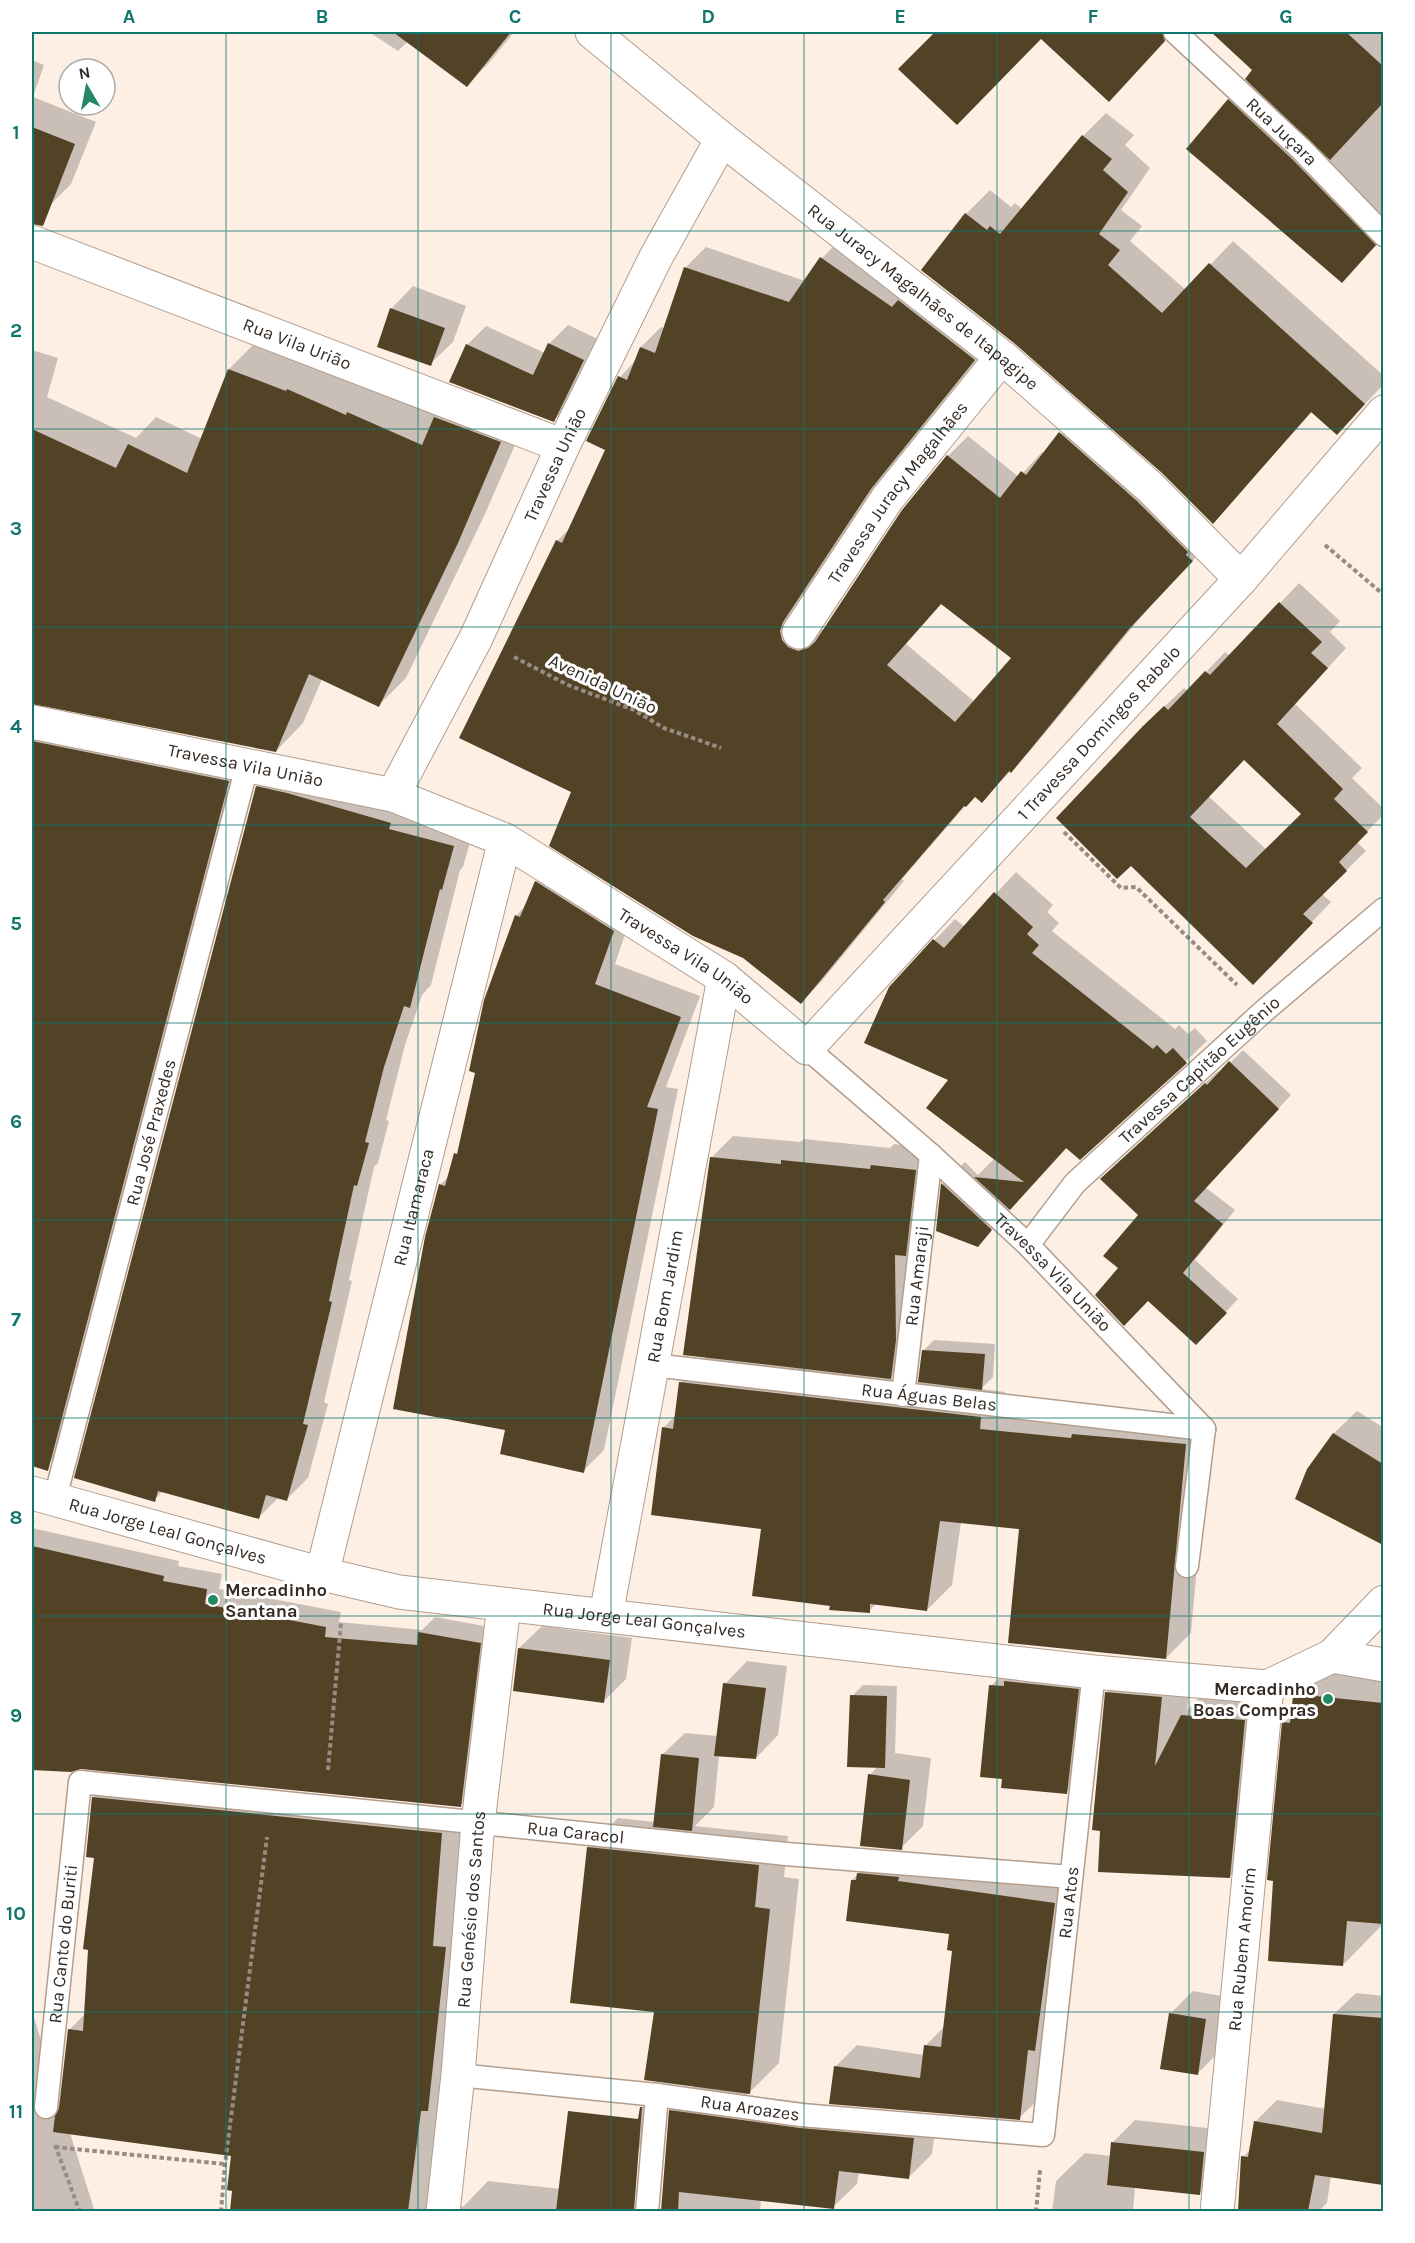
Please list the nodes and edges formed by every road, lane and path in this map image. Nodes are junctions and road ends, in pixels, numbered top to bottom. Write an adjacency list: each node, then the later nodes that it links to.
1 (592, 32): 3 (street, Rua Juracy Magalhães de Itapagipe)
2 (1175, 32): 4 (lane, Rua Juçara)
3 (722, 139): 6 (street, Rua Juracy Magalhães de Itapagipe); 8 (street, Travessa União)
4 (1383, 234)
5 (32, 242): 8 (street, Rua Vila Urião)
6 (1002, 357): 10 (street, Rua Juracy Magalhães de Itapagipe); 12 (street, Travessa Juracy Magalhães)
7 (1383, 412): 9 (street, 1 Travessa Domingos Rabelo)
8 (563, 446): 13 (street, Travessa União)
9 (1293, 518): 10 (street, 1 Travessa Domingos Rabelo); 11 (path)
10 (1241, 579): 18 (street, 1 Travessa Domingos Rabelo)
11 (1383, 596)
12 (799, 632)
13 (476, 638): 15 (path, Avenida União); 17 (street, Travessa União)
14 (32, 722): 16 (street, Travessa Vila União)
15 (721, 748)
16 (247, 766): 17 (street, Travessa Vila União); 29 (lane, Rua José Praxedes)
17 (393, 795): 19 (street, Travessa Vila União)
18 (1036, 803): 22 (path); 23 (street, 1 Travessa Domingos Rabelo)
19 (506, 840): 21 (street, Travessa Vila União); 31 (street, Rua Itamaraca)
20 (1383, 909): 22 (lane, Travessa Capitão Eugênio)
21 (724, 978): 23 (street, Travessa Vila União); 26 (street, Rua Bom Jardim)
22 (1264, 1011): 25 (lane, Travessa Capitão Eugênio)
23 (807, 1048): 24 (lane, Travessa Vila União)
24 (931, 1155): 25 (lane, Travessa Vila União); 27 (lane, Rua Amaraji)
25 (1028, 1245): 28 (lane, Travessa Vila União)
26 (652, 1365): 27 (lane, Rua Águas Belas); 34 (street, Rua Bom Jardim)
27 (903, 1395): 28 (lane, Rua Águas Belas)
28 (1204, 1429): 30 (lane)
29 (43, 1495): 31 (street, Rua Jorge Leal Gonçalves)
30 (1186, 1566)
31 (334, 1577): 33 (street, Rua Jorge Leal Gonçalves); 41 (path)
32 (1383, 1602): 35 (street)
33 (504, 1605): 34 (street, Rua Jorge Leal Gonçalves); 42 (street, Rua Genésio dos Santos)
34 (606, 1616): 37 (street, Rua Jorge Leal Gonçalves)
35 (1332, 1656): 36 (street); 38 (street)
36 (1383, 1665)
37 (1094, 1672): 38 (street, Rua Jorge Leal Gonçalves); 43 (lane, Rua Atos)
38 (1267, 1687): 54 (street, Rua Rubem Amorim)
39 (80, 1782): 40 (lane, Rua Caracol); 46 (lane, Rua Canto do Buriti)
40 (272, 1802): 41 (lane, Rua Caracol); 49 (path)
41 (325, 1807): 42 (lane, Rua Caracol)
42 (478, 1823): 43 (lane, Rua Caracol); 44 (street, Rua Genésio dos Santos)
43 (1071, 1877): 47 (lane, Rua Atos)
44 (459, 2075): 45 (lane, Rua Aroazes); 52 (street, Rua Genésio dos Santos)
45 (657, 2095): 47 (lane, Rua Aroazes); 53 (lane)
46 (45, 2107): 48 (path)
47 (1043, 2135)
48 (55, 2147): 49 (path); 50 (path)
49 (225, 2164): 51 (path)
50 (80, 2211)
51 (221, 2211)
52 (443, 2211)
53 (647, 2211)
54 (1217, 2211)

